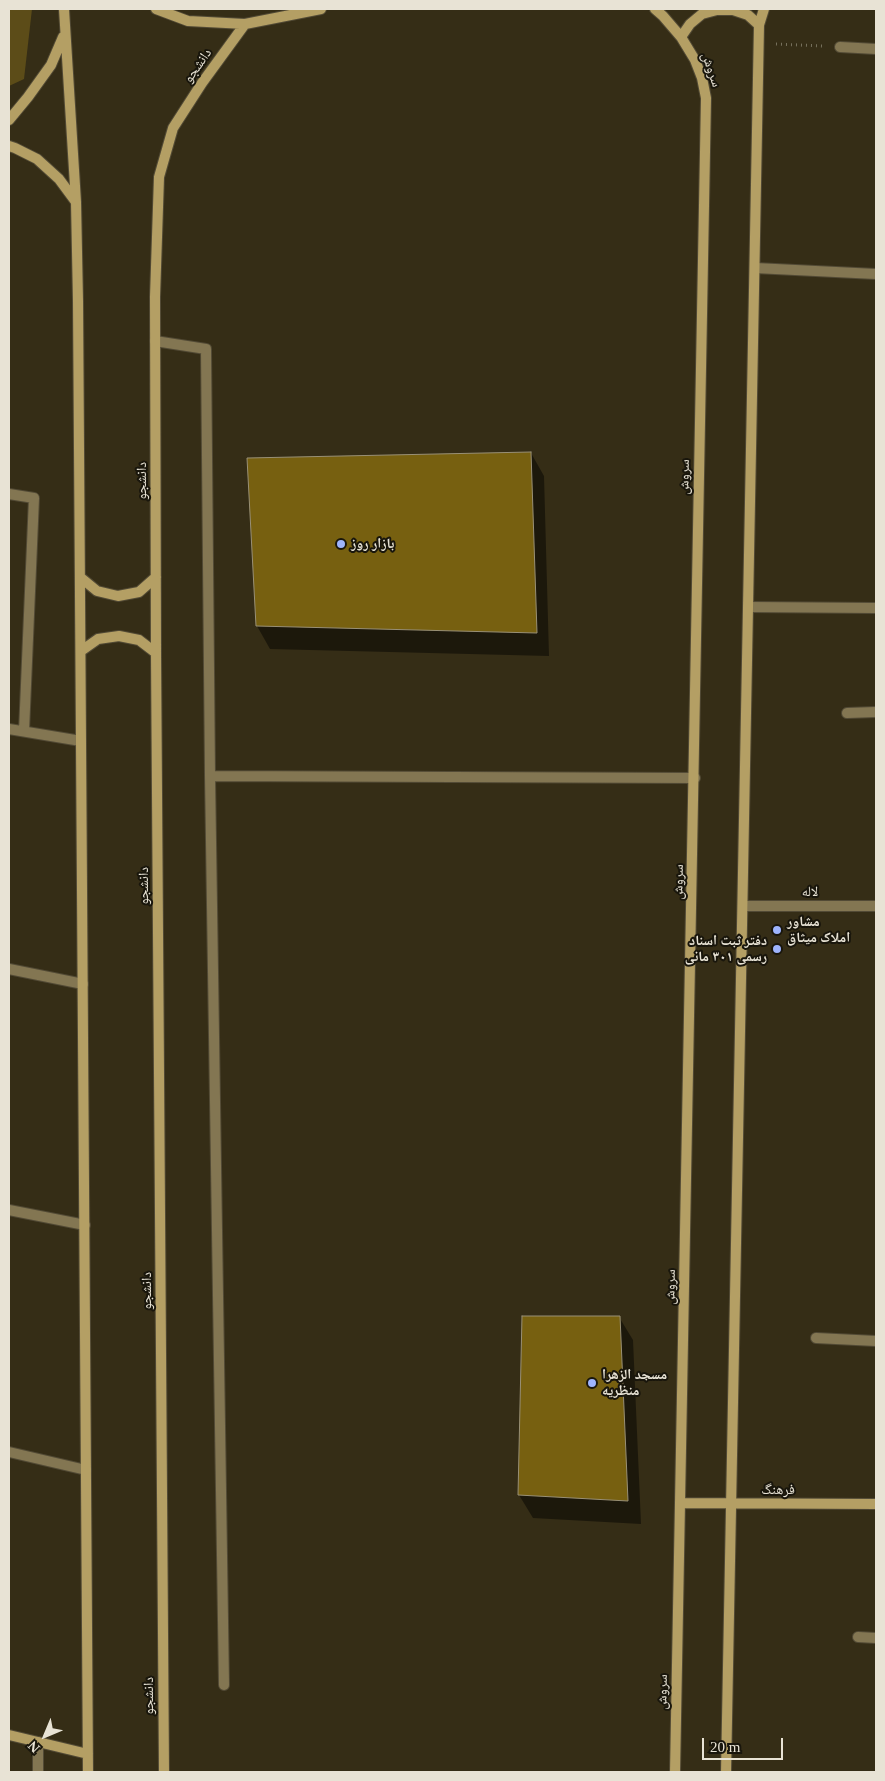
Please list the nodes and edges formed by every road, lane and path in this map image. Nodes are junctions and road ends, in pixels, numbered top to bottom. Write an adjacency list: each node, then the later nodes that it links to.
1 (64, 9): 8 (street)
2 (156, 9): 6 (street)
3 (321, 9): 6 (street)
4 (655, 9): 9 (street, سروش)
5 (764, 9): 7 (street)
6 (245, 24): 18 (street, دانشجو)
7 (759, 25): 9 (street); 10 (street)
8 (64, 34): 13 (street); 15 (street)
9 (681, 37): 32 (street, سروش)
10 (759, 43): 11 (path); 16 (street)
11 (840, 47): 12 (street)
12 (876, 48)
13 (9, 120)
14 (9, 146): 15 (street)
15 (76, 202): 20 (street)
16 (755, 268): 17 (street); 22 (street)
17 (876, 274)
18 (155, 341): 21 (street, دانشجو); 31 (street)
19 (9, 494): 29 (street)
20 (80, 577): 21 (street); 24 (street)
21 (156, 577): 25 (street, دانشجو)
22 (748, 607): 23 (street); 33 (street)
23 (876, 608)
24 (80, 651): 25 (street); 30 (street)
25 (156, 653): 54 (street, دانشجو)
26 (876, 712): 27 (street)
27 (847, 713)
28 (9, 729): 29 (street)
29 (24, 731): 30 (street)
30 (81, 741): 36 (street)
31 (210, 776): 32 (street); 48 (street)
32 (695, 778): 43 (street, سروش)
33 (743, 906): 34 (street, لاله); 44 (street)
34 (876, 906)
35 (9, 969): 36 (street)
36 (83, 984): 38 (street)
37 (9, 1210): 38 (street)
38 (85, 1225): 42 (street)
39 (816, 1338): 40 (street)
40 (876, 1340)
41 (9, 1452): 42 (street)
42 (86, 1470): 51 (street)
43 (680, 1503): 44 (street, فرهنگ); 55 (street, سروش)
44 (731, 1504): 45 (street, فرهنگ); 56 (street)
45 (876, 1504)
46 (858, 1637): 47 (street)
47 (876, 1638)
48 (224, 1685)
49 (9, 1734): 50 (street)
50 (38, 1742): 51 (street); 52 (street)
51 (88, 1754): 53 (street)
52 (38, 1772)
53 (88, 1772)
54 (164, 1772)
55 (675, 1772)
56 (726, 1772)

